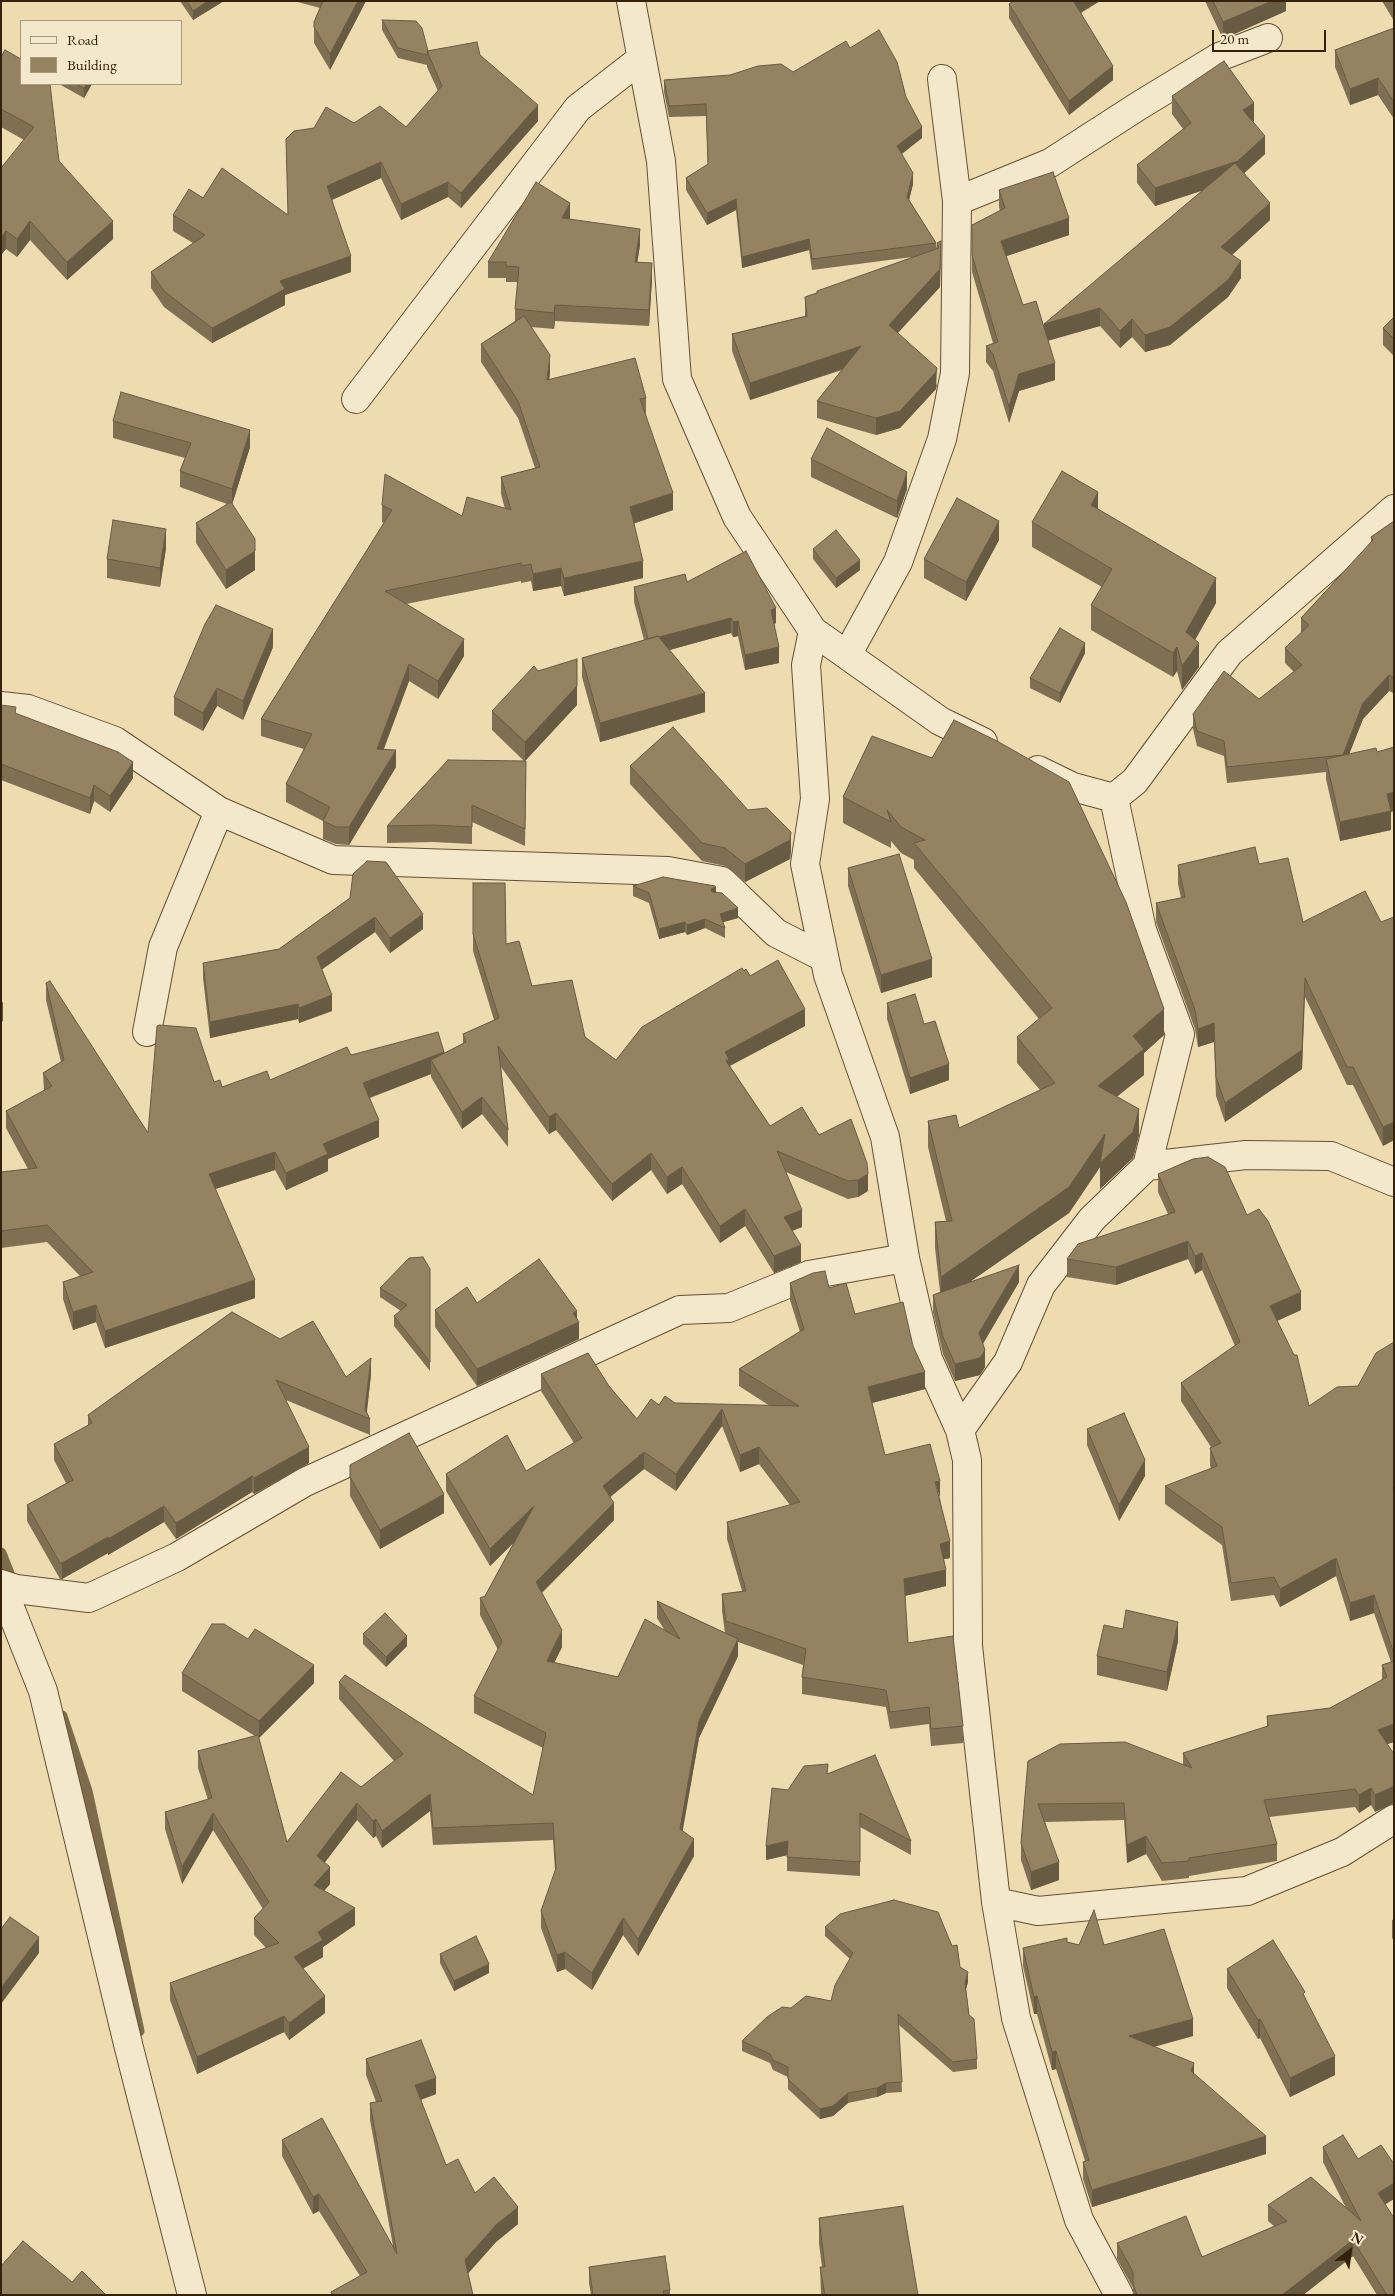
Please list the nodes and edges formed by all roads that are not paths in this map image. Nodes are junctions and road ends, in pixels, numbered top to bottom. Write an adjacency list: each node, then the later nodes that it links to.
1 (631, 1): 3 (street)
2 (1268, 38): 5 (street)
3 (641, 59): 6 (street); 8 (street)
4 (942, 79): 5 (street)
5 (958, 201): 9 (street)
6 (356, 399)
7 (1394, 509): 11 (street)
8 (813, 630): 9 (street); 13 (street)
9 (847, 655): 11 (street)
10 (1, 706): 12 (street)
11 (1114, 798): 15 (street)
12 (219, 811): 13 (street); 14 (street)
13 (823, 957): 17 (street)
14 (147, 1032)
15 (1147, 1166): 16 (street); 18 (street)
16 (1394, 1182)
17 (905, 1258): 18 (street); 19 (street)
18 (960, 1430): 21 (street)
19 (1, 1585): 22 (street)
20 (1394, 1820): 21 (street)
21 (996, 1902): 23 (street)
22 (192, 2295)
23 (1119, 2295)

